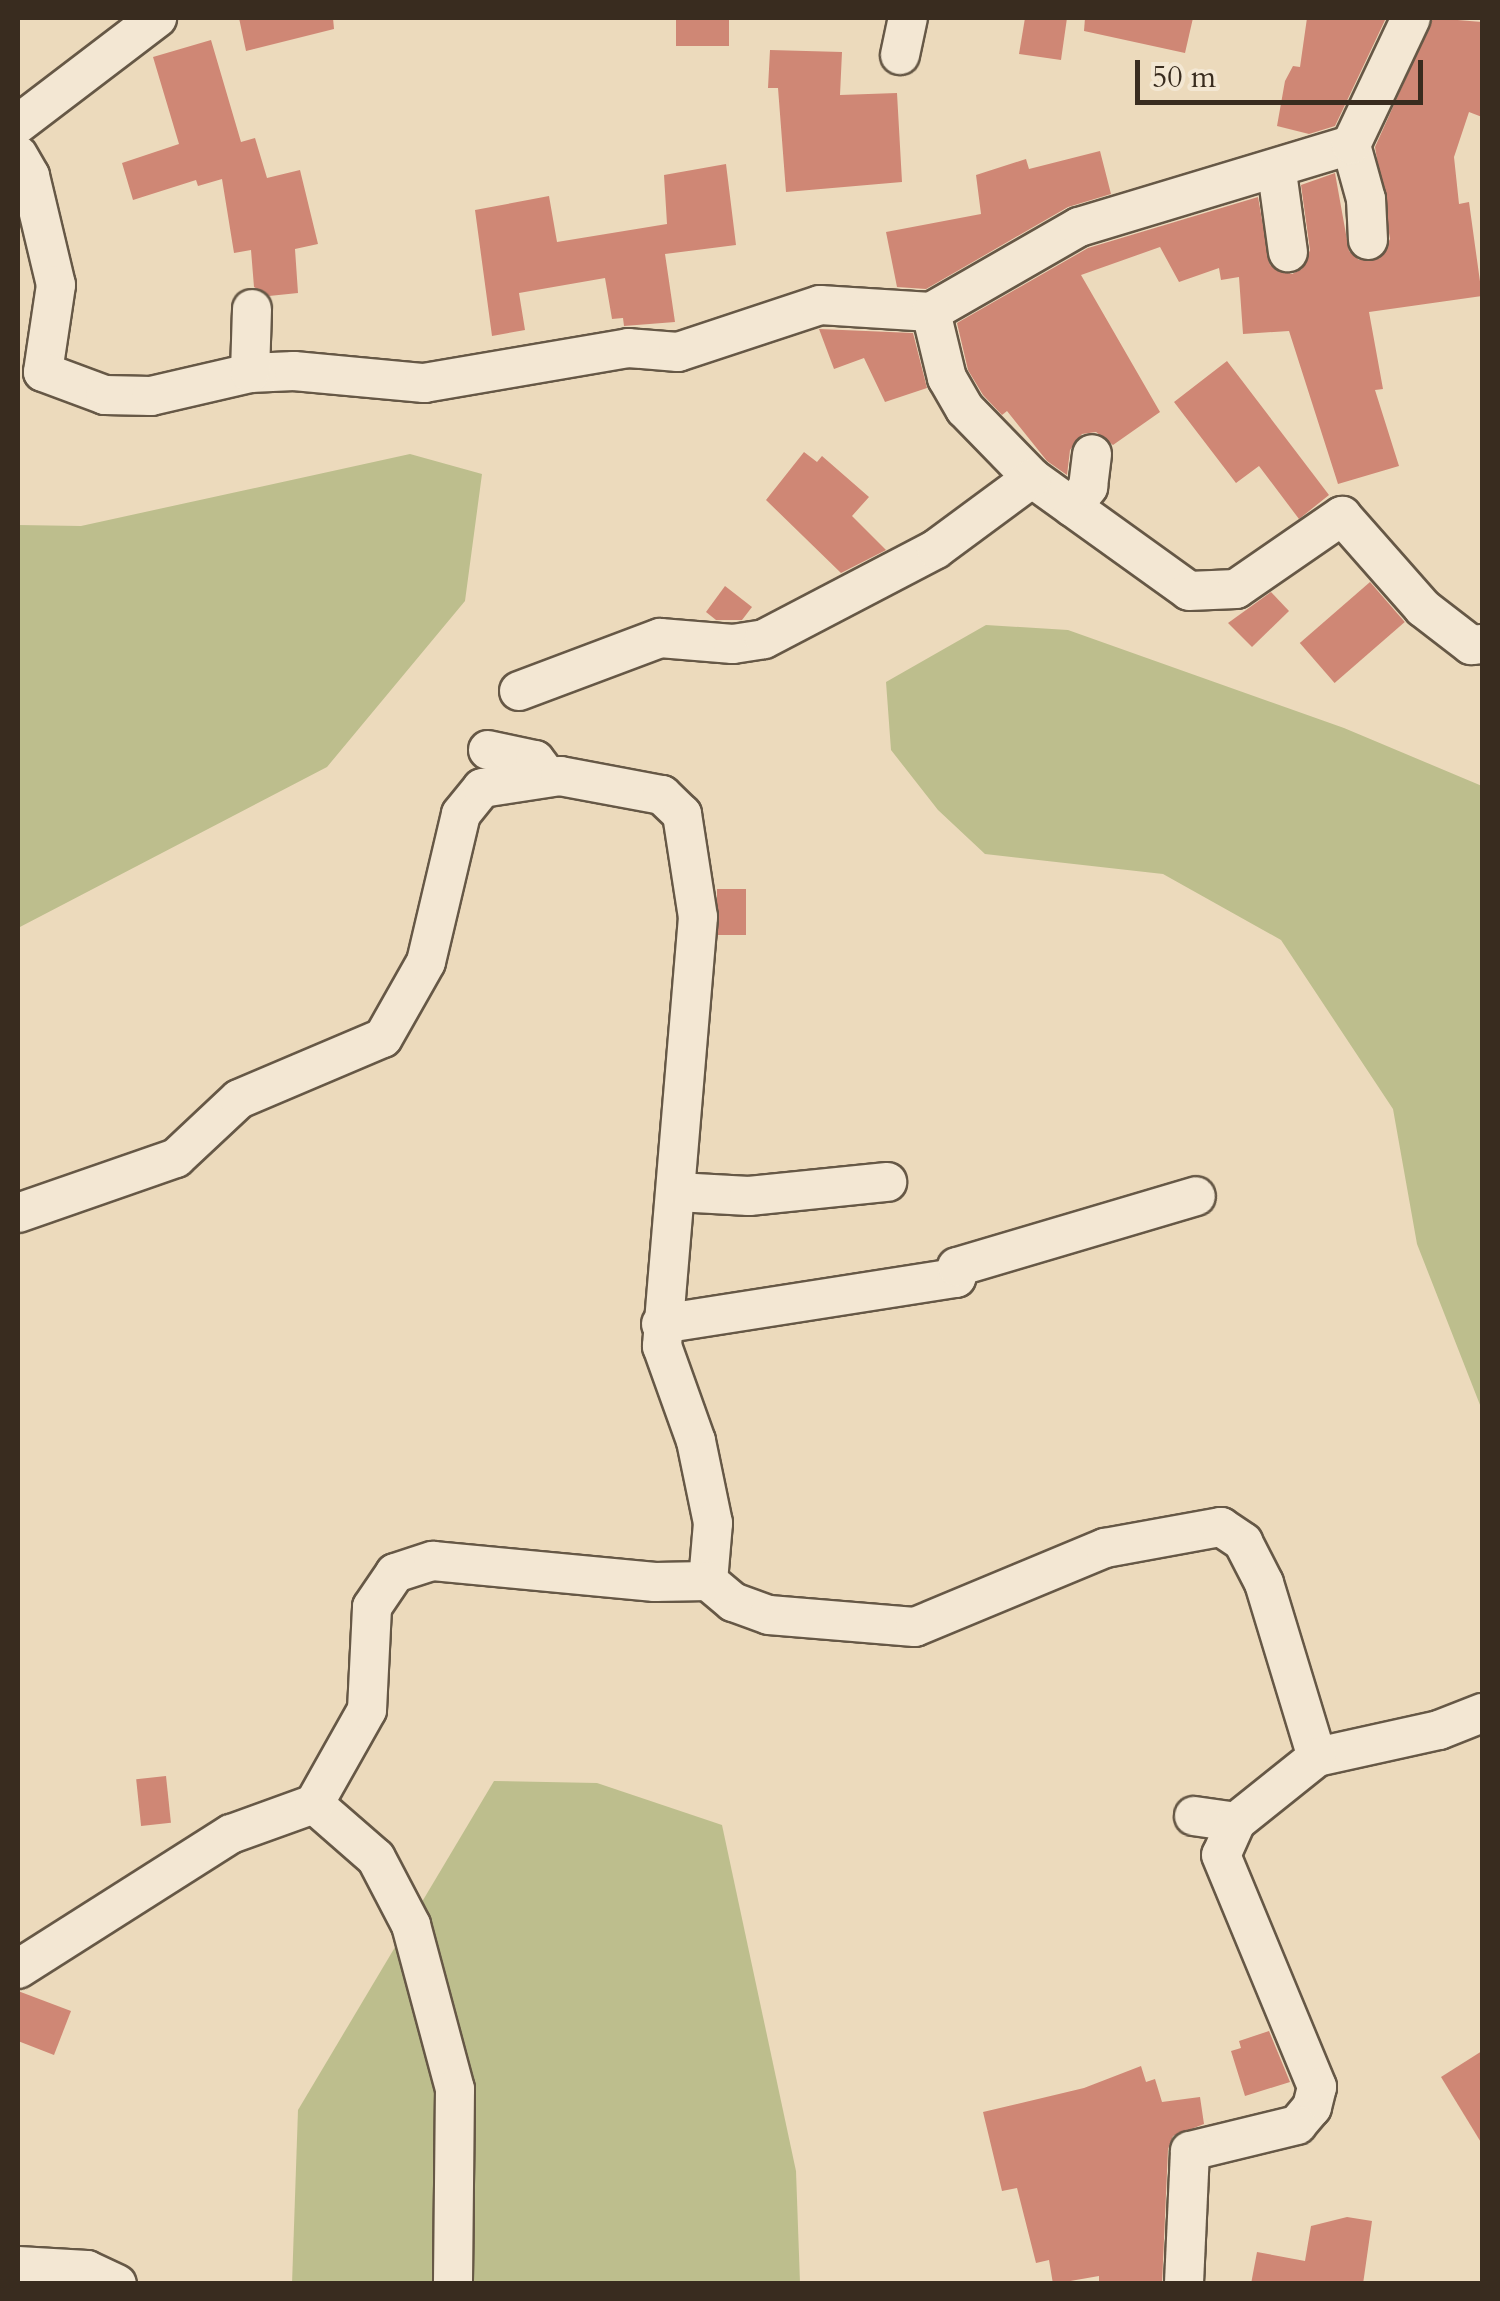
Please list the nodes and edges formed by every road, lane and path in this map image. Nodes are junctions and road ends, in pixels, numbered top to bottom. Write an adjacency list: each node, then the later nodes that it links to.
1 (157, 18): 5 (street)
2 (908, 18): 4 (street)
3 (1411, 18): 6 (street)
4 (900, 55)
5 (18, 124)
6 (1351, 146): 8 (street); 9 (street)
7 (18, 155): 13 (street)
8 (1277, 172): 10 (street); 12 (street)
9 (1368, 240)
10 (1288, 252)
11 (252, 309): 14 (street)
12 (931, 312): 14 (street); 16 (street)
13 (30, 370): 14 (street)
14 (250, 373)
15 (1092, 454): 17 (street)
16 (1032, 478): 17 (street); 19 (street)
17 (1072, 507): 18 (street)
18 (1482, 644)
19 (518, 691)
20 (488, 750): 21 (street)
21 (548, 777): 23 (street); 25 (street)
22 (887, 1182): 23 (street)
23 (677, 1192): 26 (street)
24 (1196, 1196): 26 (street)
25 (18, 1213)
26 (661, 1324): 27 (street)
27 (708, 1581): 29 (street); 30 (street)
28 (1482, 1713): 29 (street)
29 (1317, 1756): 32 (street)
30 (314, 1804): 33 (street); 36 (street)
31 (1194, 1816): 32 (street)
32 (1236, 1822): 37 (street)
33 (18, 1969)
34 (18, 2266): 35 (street)
35 (117, 2284)
36 (453, 2284)
37 (1184, 2284)

